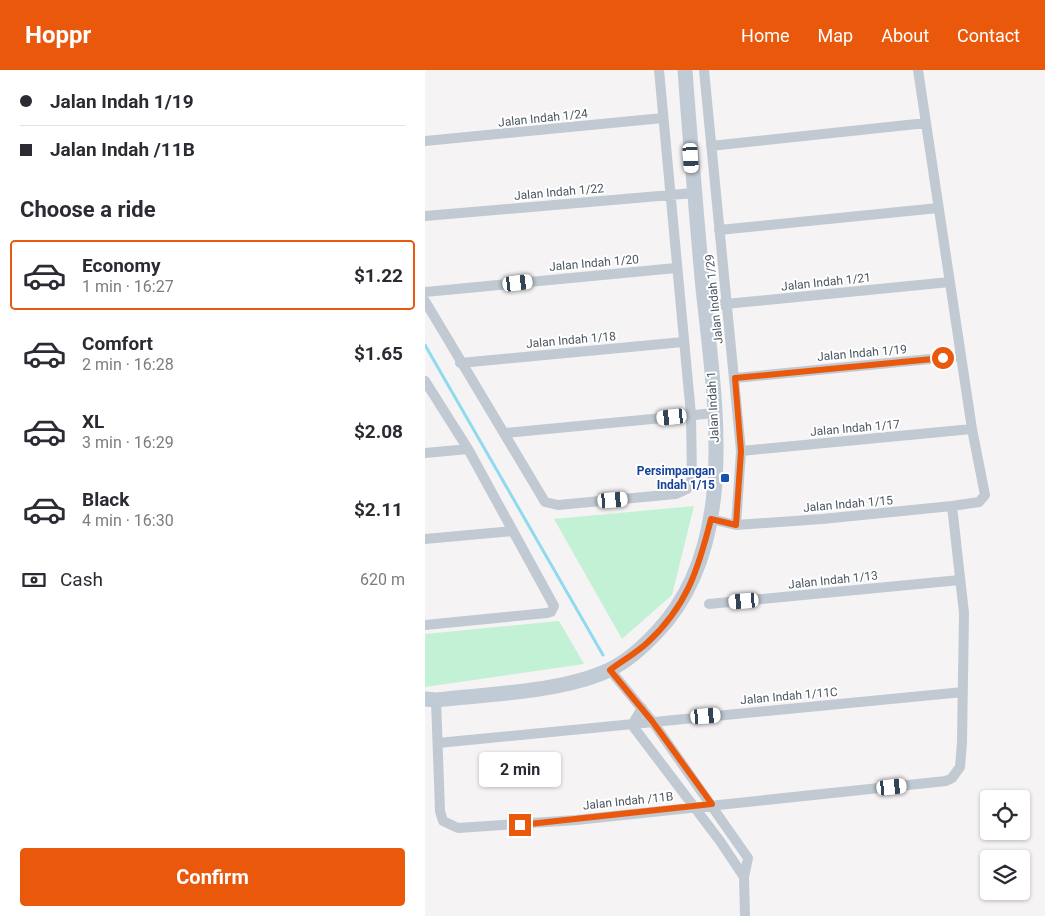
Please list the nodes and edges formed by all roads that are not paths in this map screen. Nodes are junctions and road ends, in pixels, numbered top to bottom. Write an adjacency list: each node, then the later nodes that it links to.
1 (659, 70): 5 (street)
2 (685, 70): 9 (street, Jalan Indah 1)
3 (704, 70): 8 (street, Jalan Indah 1/29)
4 (917, 70): 6 (street)
5 (663, 118): 7 (street, Jalan Indah 1/24); 10 (street)
6 (926, 123): 8 (street); 11 (street)
7 (425, 141)
8 (711, 146): 13 (street, Jalan Indah 1/29)
9 (694, 193): 10 (street, Jalan Indah 1/22); 19 (street, Jalan Indah 1)
10 (669, 195): 12 (street, Jalan Indah 1/22); 14 (street)
11 (939, 208): 13 (street); 15 (street)
12 (425, 216)
13 (719, 230): 18 (street, Jalan Indah 1/29)
14 (675, 268): 16 (street, Jalan Indah 1/20); 20 (street)
15 (950, 282): 18 (street, Jalan Indah 1/21); 21 (street)
16 (425, 292)
17 (425, 301): 22 (street)
18 (726, 304): 19 (street, Jalan Indah 1/21); 23 (street, Jalan Indah 1/29)
19 (705, 306): 25 (street, Jalan Indah 1)
20 (683, 342): 22 (street, Jalan Indah 1/18); 26 (street)
21 (961, 356): 23 (street, Jalan Indah 1/19); 27 (street)
22 (460, 363): 28 (street)
23 (735, 378): 30 (street, Jalan Indah 1/29)
24 (425, 381): 29 (street)
25 (715, 413): 26 (street); 33 (street, Jalan Indah 1)
26 (691, 415): 28 (street); 28 (street)
27 (972, 429): 30 (street, Jalan Indah 1/17); 32 (street, Jalan Indah 1/15)
28 (505, 433)
29 (468, 449): 31 (street); 35 (street)
30 (741, 451): 34 (street, Jalan Indah 1/29)
31 (425, 453)
32 (952, 506): 34 (street, Jalan Indah 1/15); 37 (street)
33 (711, 519): 34 (street, Jalan Indah 1/15); 40 (street, Jalan Indah 1)
34 (736, 525)
35 (513, 531): 36 (street); 39 (street)
36 (425, 539)
37 (960, 580): 38 (street, Jalan Indah 1/13); 41 (street)
38 (709, 604)
39 (425, 624)
40 (610, 670): 42 (street, Jalan Indah 1); 43 (street)
41 (963, 692): 44 (street, Jalan Indah 1/11C); 47 (street, Jalan Indah /11B)
42 (430, 700): 46 (street)
43 (642, 708): 44 (street); 45 (street)
44 (652, 721): 45 (street, Jalan Indah 1/11C); 47 (street)
45 (632, 726): 46 (street, Jalan Indah 1/11C); 48 (street)
46 (438, 743): 48 (street, Jalan Indah /11B)
47 (712, 804): 48 (street, Jalan Indah /11B); 49 (street)
48 (693, 807): 49 (street)
49 (744, 877): 50 (street)
50 (745, 916)

